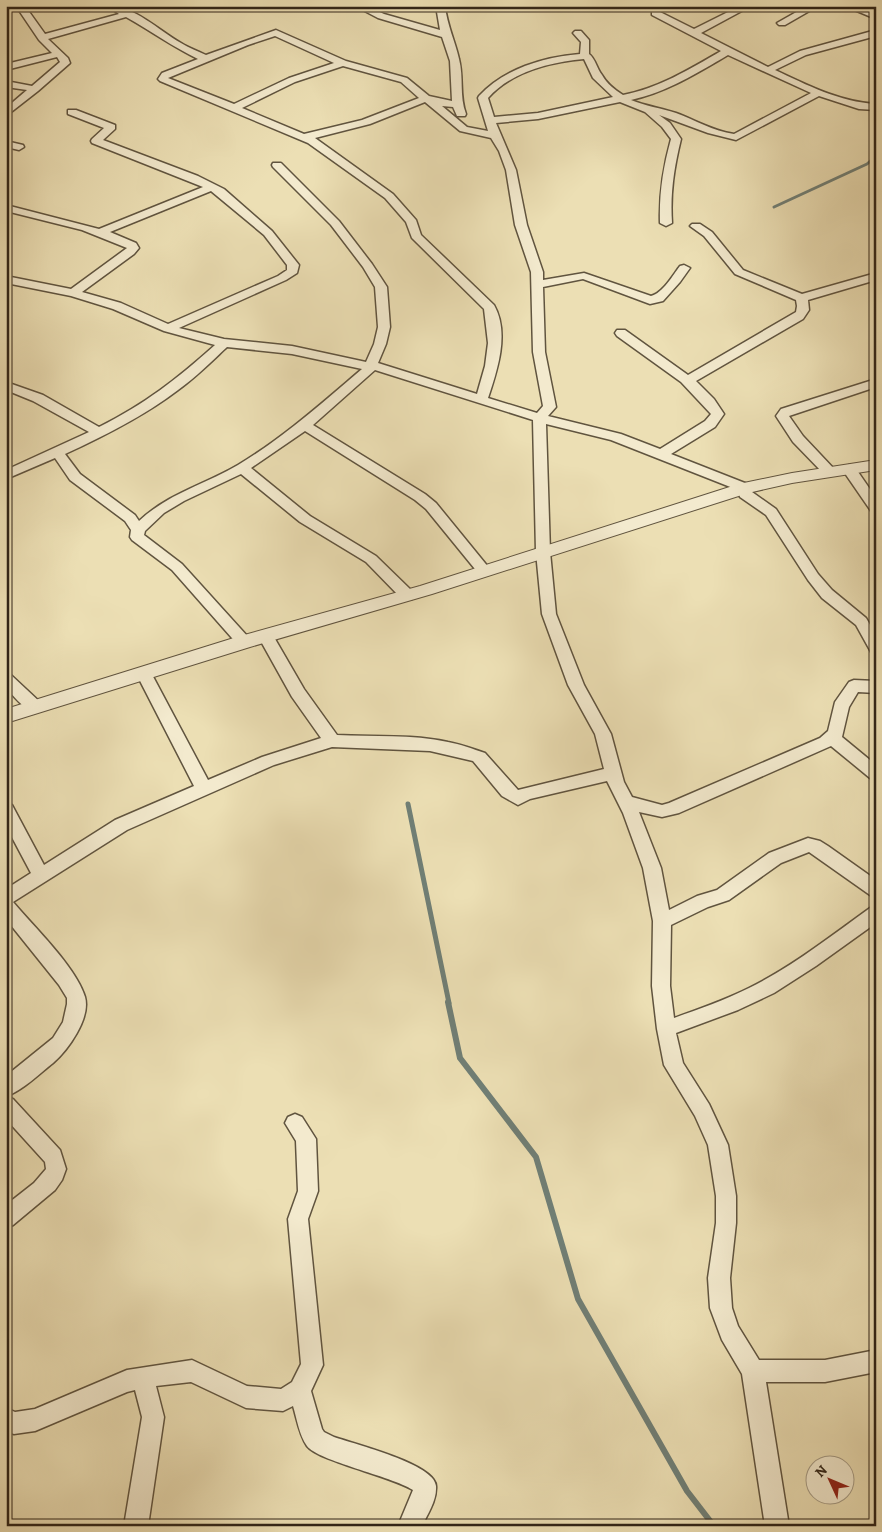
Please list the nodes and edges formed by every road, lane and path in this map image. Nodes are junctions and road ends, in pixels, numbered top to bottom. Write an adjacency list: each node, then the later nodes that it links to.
1 (20, 6): 16 (street)
2 (112, 6): 9 (street)
3 (359, 6): 15 (street)
4 (440, 6): 15 (street)
5 (747, 6): 13 (street)
6 (814, 6): 11 (street)
7 (849, 6): 10 (street)
8 (655, 13): 13 (street)
9 (128, 14): 16 (street); 20 (street)
10 (876, 16)
11 (782, 23)
12 (578, 33): 19 (street)
13 (694, 33): 17 (street)
14 (876, 33): 23 (street)
15 (446, 35): 29 (street)
16 (42, 38): 18 (street)
17 (729, 50): 23 (street); 28 (street)
18 (59, 54): 22 (street); 25 (street)
19 (584, 56): 28 (street); 35 (street)
20 (206, 59): 21 (street); 31 (street)
21 (343, 63): 27 (street); 31 (street)
22 (6, 66)
23 (768, 70): 26 (street)
24 (6, 84): 25 (street)
25 (35, 89): 34 (street)
26 (818, 93): 30 (street); 32 (street)
27 (427, 98): 29 (street); 36 (street); 38 (street)
28 (621, 98): 32 (street); 35 (street)
29 (457, 104): 36 (street)
30 (876, 107)
31 (234, 108): 38 (street)
32 (647, 110): 44 (street)
33 (72, 112): 42 (street)
34 (6, 113)
35 (491, 120): 37 (street)
36 (464, 128): 37 (street)
37 (495, 136): 50 (street)
38 (304, 137): 60 (street)
39 (6, 144): 40 (street)
40 (19, 147)
41 (277, 165): 56 (street)
42 (212, 187): 46 (street); 53 (street)
43 (6, 208): 46 (street)
44 (666, 223)
45 (696, 226): 52 (street)
46 (102, 232): 51 (street)
47 (684, 268): 50 (street)
48 (876, 276): 52 (street)
49 (6, 279): 51 (street)
50 (537, 284): 61 (street)
51 (73, 293): 53 (street)
52 (801, 298): 57 (street)
53 (168, 328): 55 (street)
54 (621, 333): 57 (street)
55 (224, 343): 56 (street); 63 (street)
56 (371, 366): 60 (street); 62 (street)
57 (687, 381): 65 (street)
58 (876, 383): 69 (street)
59 (6, 386): 63 (street)
60 (481, 400): 61 (street)
61 (539, 418): 65 (street); 74 (street)
62 (305, 425): 67 (street); 75 (street)
63 (98, 432): 64 (street)
64 (57, 452): 70 (street); 73 (street)
65 (660, 455): 71 (street)
66 (876, 465): 68 (street)
67 (242, 468): 73 (street); 76 (street)
68 (849, 469): 69 (street); 72 (street)
69 (829, 471): 71 (street)
70 (6, 475)
71 (745, 488): 74 (street); 79 (street)
72 (876, 508)
73 (138, 530): 78 (street)
74 (543, 552): 75 (street); 87 (street)
75 (484, 571): 76 (street)
76 (407, 595): 77 (street)
77 (266, 636): 78 (street); 86 (street)
78 (244, 642): 80 (street)
79 (876, 648)
80 (144, 673): 83 (street); 89 (street)
81 (6, 679): 83 (street)
82 (876, 687): 85 (street)
83 (35, 707): 84 (street)
84 (6, 716)
85 (832, 738): 88 (street); 90 (street)
86 (332, 741): 87 (street); 89 (street)
87 (613, 773): 90 (street)
88 (876, 774)
89 (204, 789): 92 (street)
90 (626, 802): 97 (street)
91 (6, 810): 92 (street)
92 (41, 876): 94 (street)
93 (876, 890): 97 (street)
94 (6, 898)
95 (6, 906): 99 (street)
96 (876, 913): 98 (street)
97 (662, 921): 98 (street)
98 (666, 1029): 104 (street)
99 (6, 1088)
100 (6, 1106): 102 (street)
101 (295, 1123): 106 (street)
102 (6, 1218)
103 (876, 1361): 104 (street)
104 (753, 1371): 110 (street)
105 (142, 1378): 106 (street); 107 (street); 108 (street)
106 (300, 1390): 109 (street)
107 (6, 1419)
108 (136, 1526)
109 (410, 1526)
110 (777, 1526)

